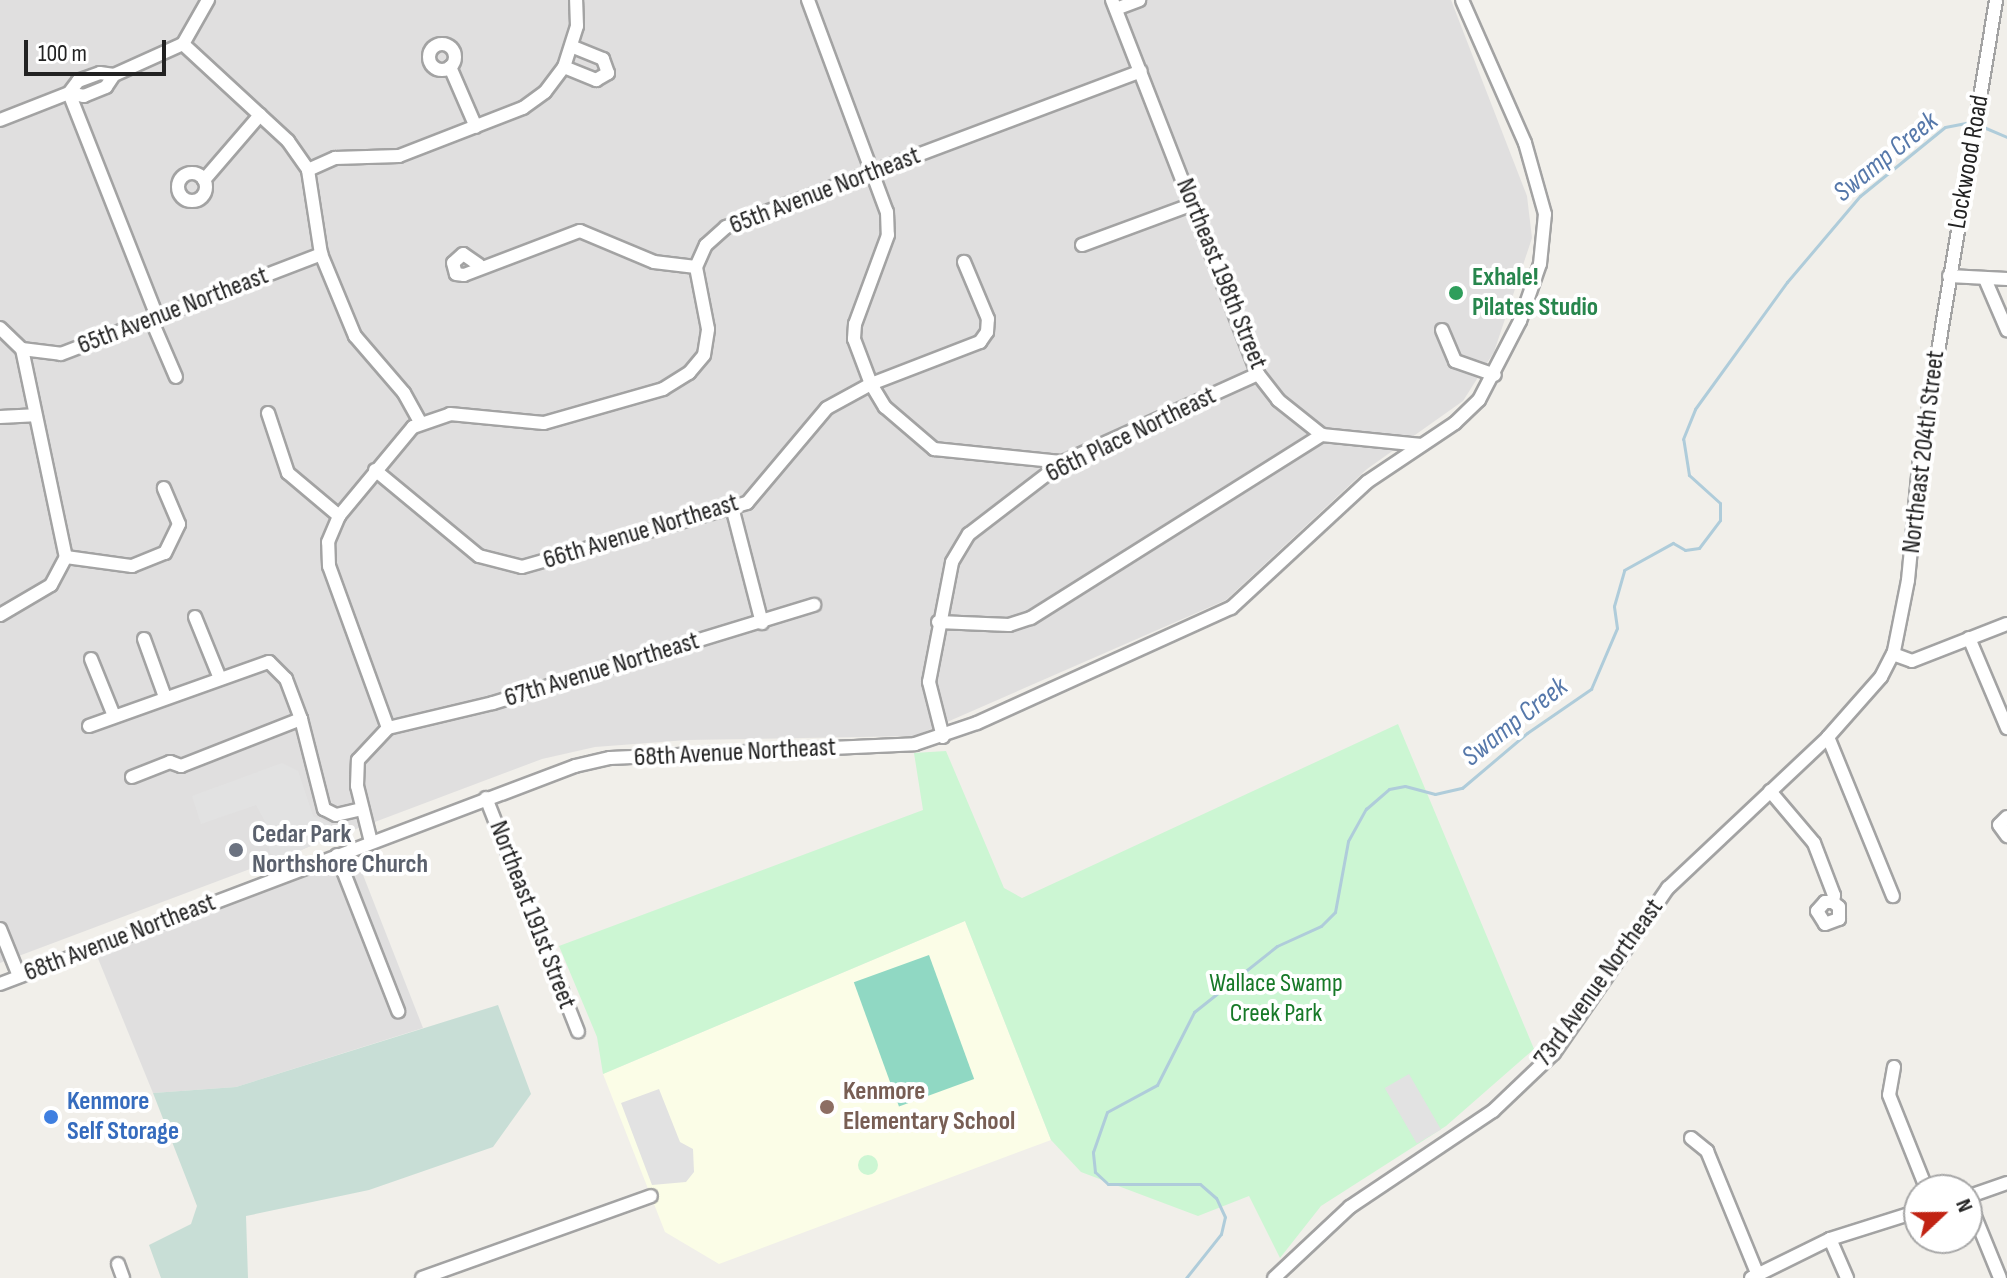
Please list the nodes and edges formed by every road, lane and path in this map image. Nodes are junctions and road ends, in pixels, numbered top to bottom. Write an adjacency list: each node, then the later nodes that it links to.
1 (208, 0): 8 (street)
2 (576, 0): 9 (street)
3 (808, 0): 18 (street)
4 (1139, 0): 7 (street)
5 (1462, 0): 35 (street, 68th Avenue Northeast)
6 (1996, 0): 26 (street, Lockwood Road)
7 (1114, 5): 12 (street, Northeast 198th Street)
8 (183, 44): 13 (street); 14 (street)
9 (573, 47): 11 (street); 11 (street)
10 (450, 67): 16 (street)
11 (564, 67): 16 (street)
12 (1141, 71): 18 (street, 65th Avenue Northeast); 20 (street, Northeast 198th Street)
13 (69, 93): 15 (street); 29 (street)
14 (260, 115): 17 (street); 19 (street)
15 (0, 120)
16 (476, 127): 17 (street)
17 (308, 170): 22 (street)
18 (874, 171): 25 (street, 65th Avenue Northeast); 37 (street)
19 (204, 180)
20 (1193, 204): 21 (street); 34 (street, Northeast 198th Street)
21 (1082, 245)
22 (321, 254): 29 (street, 65th Avenue Northeast); 41 (street)
23 (964, 262): 37 (street, 66th Avenue Northeast)
24 (479, 265): 25 (street)
25 (696, 267): 41 (street)
26 (1949, 276): 27 (street); 56 (street, Northeast 204th Street)
27 (1985, 279): 28 (street); 31 (street)
28 (2007, 279)
29 (154, 317): 33 (street, 65th Avenue Northeast); 36 (street)
30 (1442, 330): 35 (street)
31 (2007, 330)
32 (3, 335): 33 (street)
33 (22, 349): 39 (street)
34 (1258, 374): 42 (street, Northeast 198th Street); 44 (street, 66th Place Northeast)
35 (1495, 375): 43 (street, 68th Avenue Northeast)
36 (176, 377)
37 (871, 384): 44 (street); 47 (street, 66th Avenue Northeast)
38 (268, 413): 48 (street)
39 (34, 415): 40 (street); 49 (street)
40 (0, 417)
41 (420, 422): 45 (street)
42 (1322, 435): 43 (street); 53 (street)
43 (1422, 445): 69 (street, 68th Avenue Northeast)
44 (1063, 462): 53 (street, 66th Place Northeast)
45 (375, 470): 47 (street, 66th Avenue Northeast); 48 (street)
46 (164, 488): 49 (street)
47 (732, 507): 54 (street)
48 (339, 516): 67 (street)
49 (66, 557): 51 (street)
50 (814, 605): 54 (street, 67th Avenue Northeast)
51 (0, 615)
52 (195, 617): 61 (street)
53 (938, 622): 69 (street, 66th Place Northeast)
54 (762, 623): 67 (street, 67th Avenue Northeast)
55 (2007, 624): 57 (street)
56 (1900, 627): 59 (street, 73rd Avenue Northeast)
57 (1969, 638): 59 (street); 63 (street)
58 (144, 639): 62 (street)
59 (1893, 654): 70 (street, 73rd Avenue Northeast)
60 (91, 659): 64 (street)
61 (219, 676): 62 (street); 65 (street)
62 (165, 697): 64 (street)
63 (2002, 703): 68 (street)
64 (114, 716): 66 (street)
65 (301, 719): 71 (street); 74 (street)
66 (89, 726)
67 (388, 728): 74 (street)
68 (2007, 728)
69 (943, 737): 73 (street, 68th Avenue Northeast)
70 (1828, 737): 72 (street, 73rd Avenue Northeast); 79 (street)
71 (132, 777)
72 (1770, 791): 80 (street); 99 (street, 73rd Avenue Northeast)
73 (486, 798): 77 (street, 68th Avenue Northeast); 85 (street, Northeast 191st Street)
74 (362, 809): 77 (street)
75 (2007, 817): 76 (street)
76 (2007, 836)
77 (371, 842): 78 (street, 68th Avenue Northeast)
78 (337, 855): 82 (street, 68th Avenue Northeast); 84 (street)
79 (1893, 896)
80 (1833, 902)
81 (0, 929): 82 (street)
82 (19, 976): 83 (street, 68th Avenue Northeast)
83 (0, 984)
84 (398, 1011)
85 (578, 1031)
86 (1894, 1067): 88 (street)
87 (1691, 1138): 96 (street)
88 (1921, 1174)
89 (2007, 1183): 90 (street)
90 (1983, 1191)
91 (651, 1196): 98 (street)
92 (1903, 1216): 94 (street)
93 (1983, 1236): 101 (street)
94 (1830, 1239): 96 (street); 100 (street)
95 (118, 1264): 97 (street)
96 (1756, 1277)
97 (123, 1278)
98 (422, 1278)
99 (1274, 1278)
100 (1847, 1278)
101 (2000, 1278)

